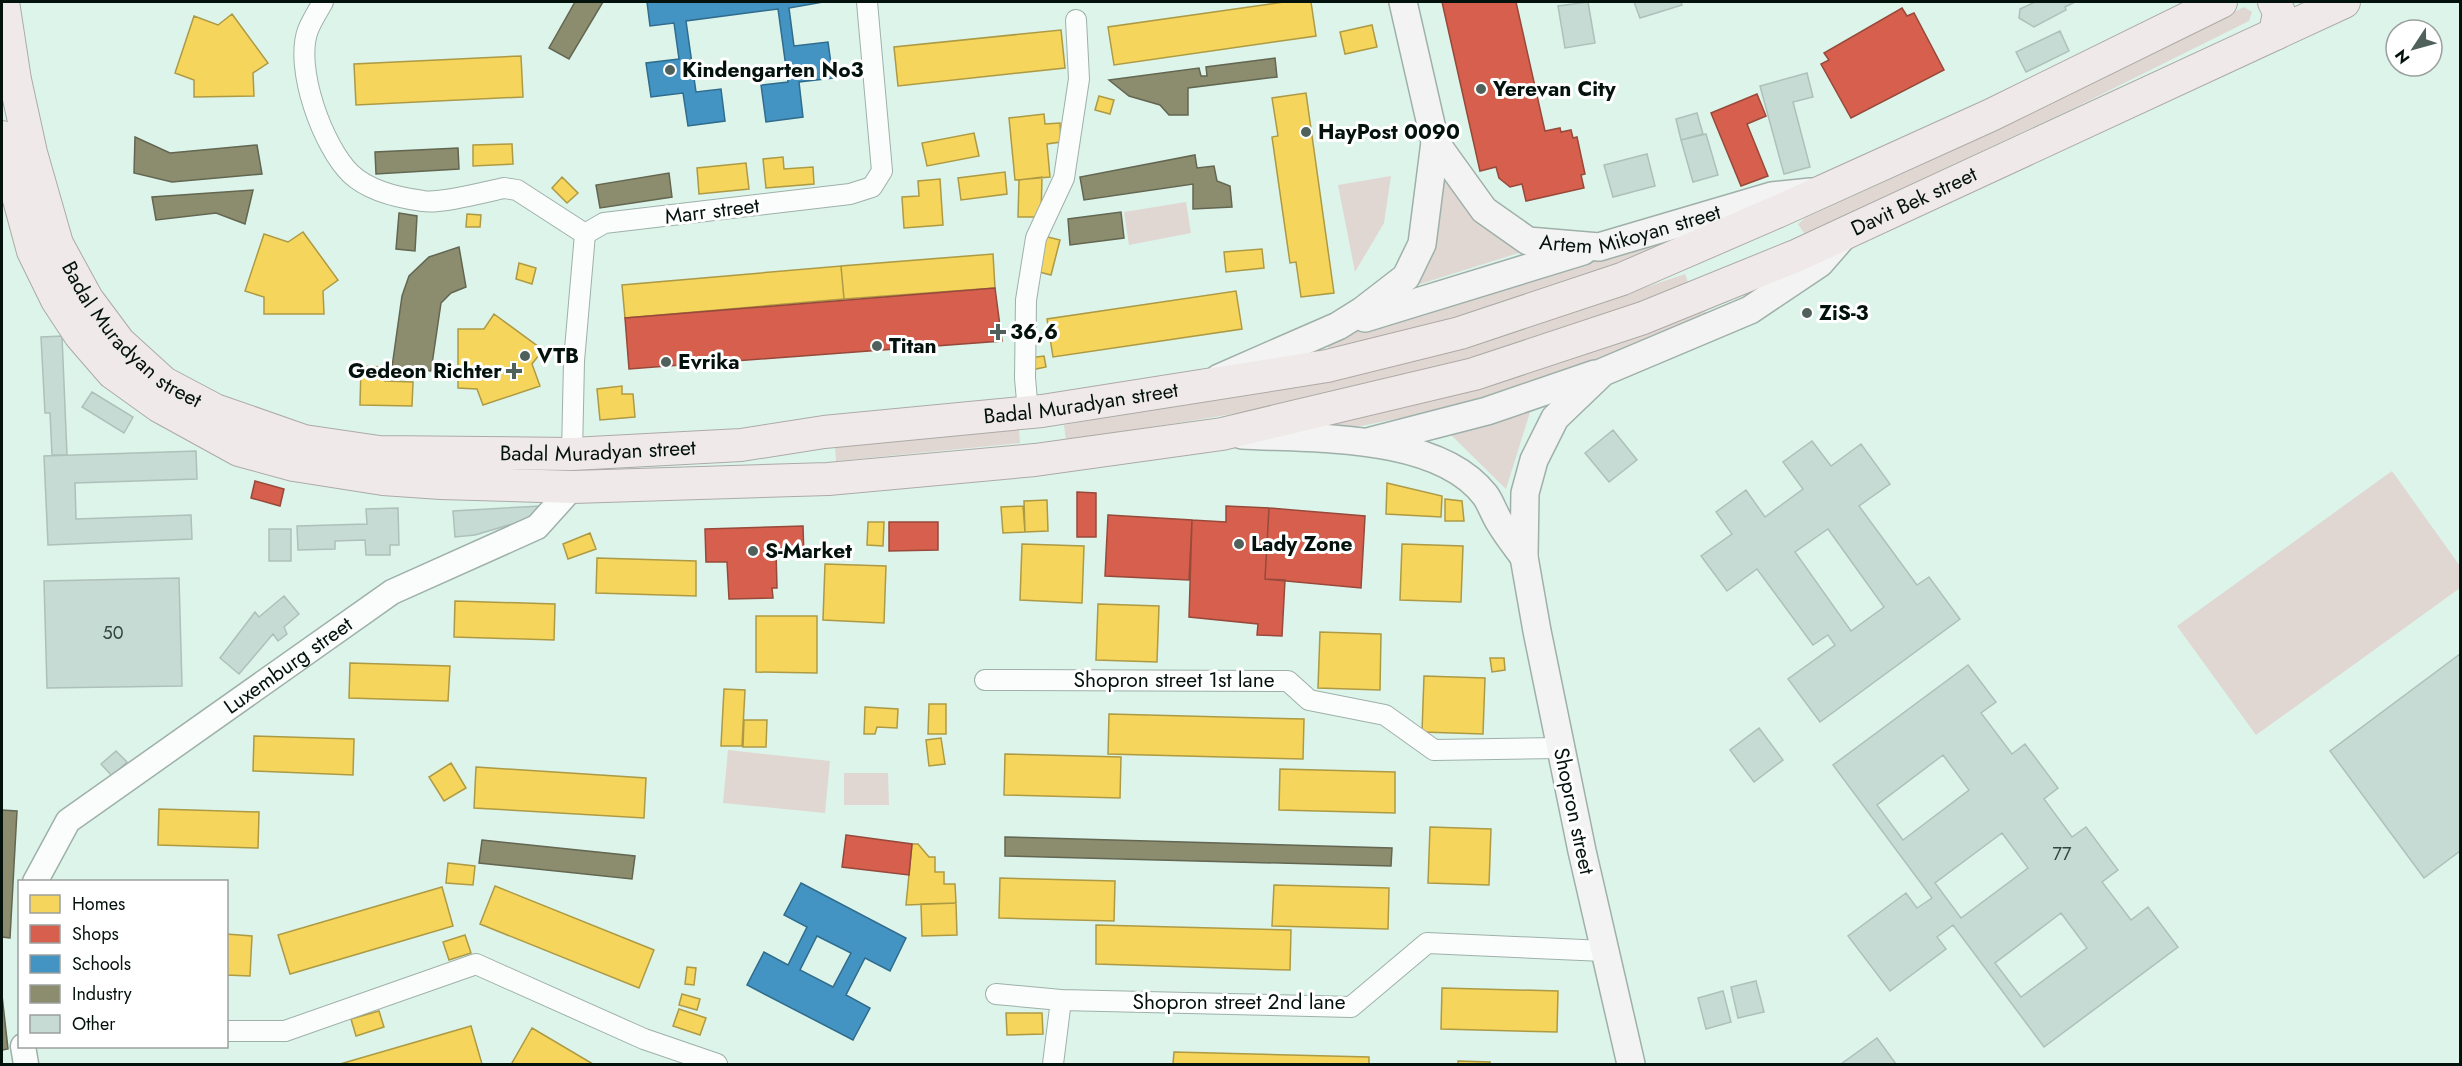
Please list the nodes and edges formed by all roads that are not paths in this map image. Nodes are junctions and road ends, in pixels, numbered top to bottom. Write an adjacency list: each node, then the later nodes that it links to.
1 (3, 2): 26 (main road, Badal Muradyan street)
2 (323, 2): 15 (street)
3 (867, 2): 15 (street, Marr street)
4 (1403, 2): 11 (main road, Artem Mikoyan street)
5 (2222, 2): 12 (main road)
6 (2274, 2): 9 (main road)
7 (2344, 2): 9 (main road, Davit Bek street)
8 (1076, 20): 22 (street)
9 (2276, 34): 14 (main road, Davit Bek street)
10 (2, 137): 29 (main road, Badal Muradyan street)
11 (1435, 142): 16 (main road, Artem Mikoyan street); 18 (main road, Artem Mikoyan street)
12 (1827, 190): 13 (main road); 16 (main road, Artem Mikoyan street)
13 (1779, 211): 17 (main road); 21 (main road, Badal Muradyan street)
14 (1847, 232): 17 (main road, Davit Bek street); 19 (main road)
15 (585, 234): 26 (street)
16 (1599, 247): 18 (main road)
17 (1798, 255): 20 (main road, Davit Bek street)
18 (1338, 326): 21 (main road, Artem Mikoyan street)
19 (1604, 372): 25 (main road); 30 (main road)
20 (1474, 374): 24 (main road, Badal Muradyan street)
21 (1210, 382): 22 (main road, Badal Muradyan street)
22 (1028, 412): 23 (main road, Badal Muradyan street); 27 (main road)
23 (824, 432): 26 (main road, Badal Muradyan street); 28 (main road)
24 (1222, 434): 25 (main road); 27 (main road, Badal Muradyan street)
25 (1364, 443): 30 (main road)
26 (572, 454)
27 (1035, 460): 28 (main road, Badal Muradyan street)
28 (828, 479): 29 (main road, Badal Muradyan street)
29 (573, 487): 33 (street, Luxemburg street)
30 (1524, 557): 32 (main road, Shopron street)
31 (985, 680): 32 (street, Shopron street 1st lane)
32 (1560, 748): 34 (main road, Shopron street)
33 (36, 880)
34 (1604, 951): 36 (street, Shopron street 2nd lane); 42 (main road, Shopron street)
35 (996, 994): 36 (street, Shopron street 2nd lane)
36 (1061, 1000): 41 (street)
37 (228, 1030): 40 (street)
38 (23, 1048): 39 (street)
39 (26, 1065)
40 (717, 1065)
41 (1053, 1065)
42 (1631, 1065)

